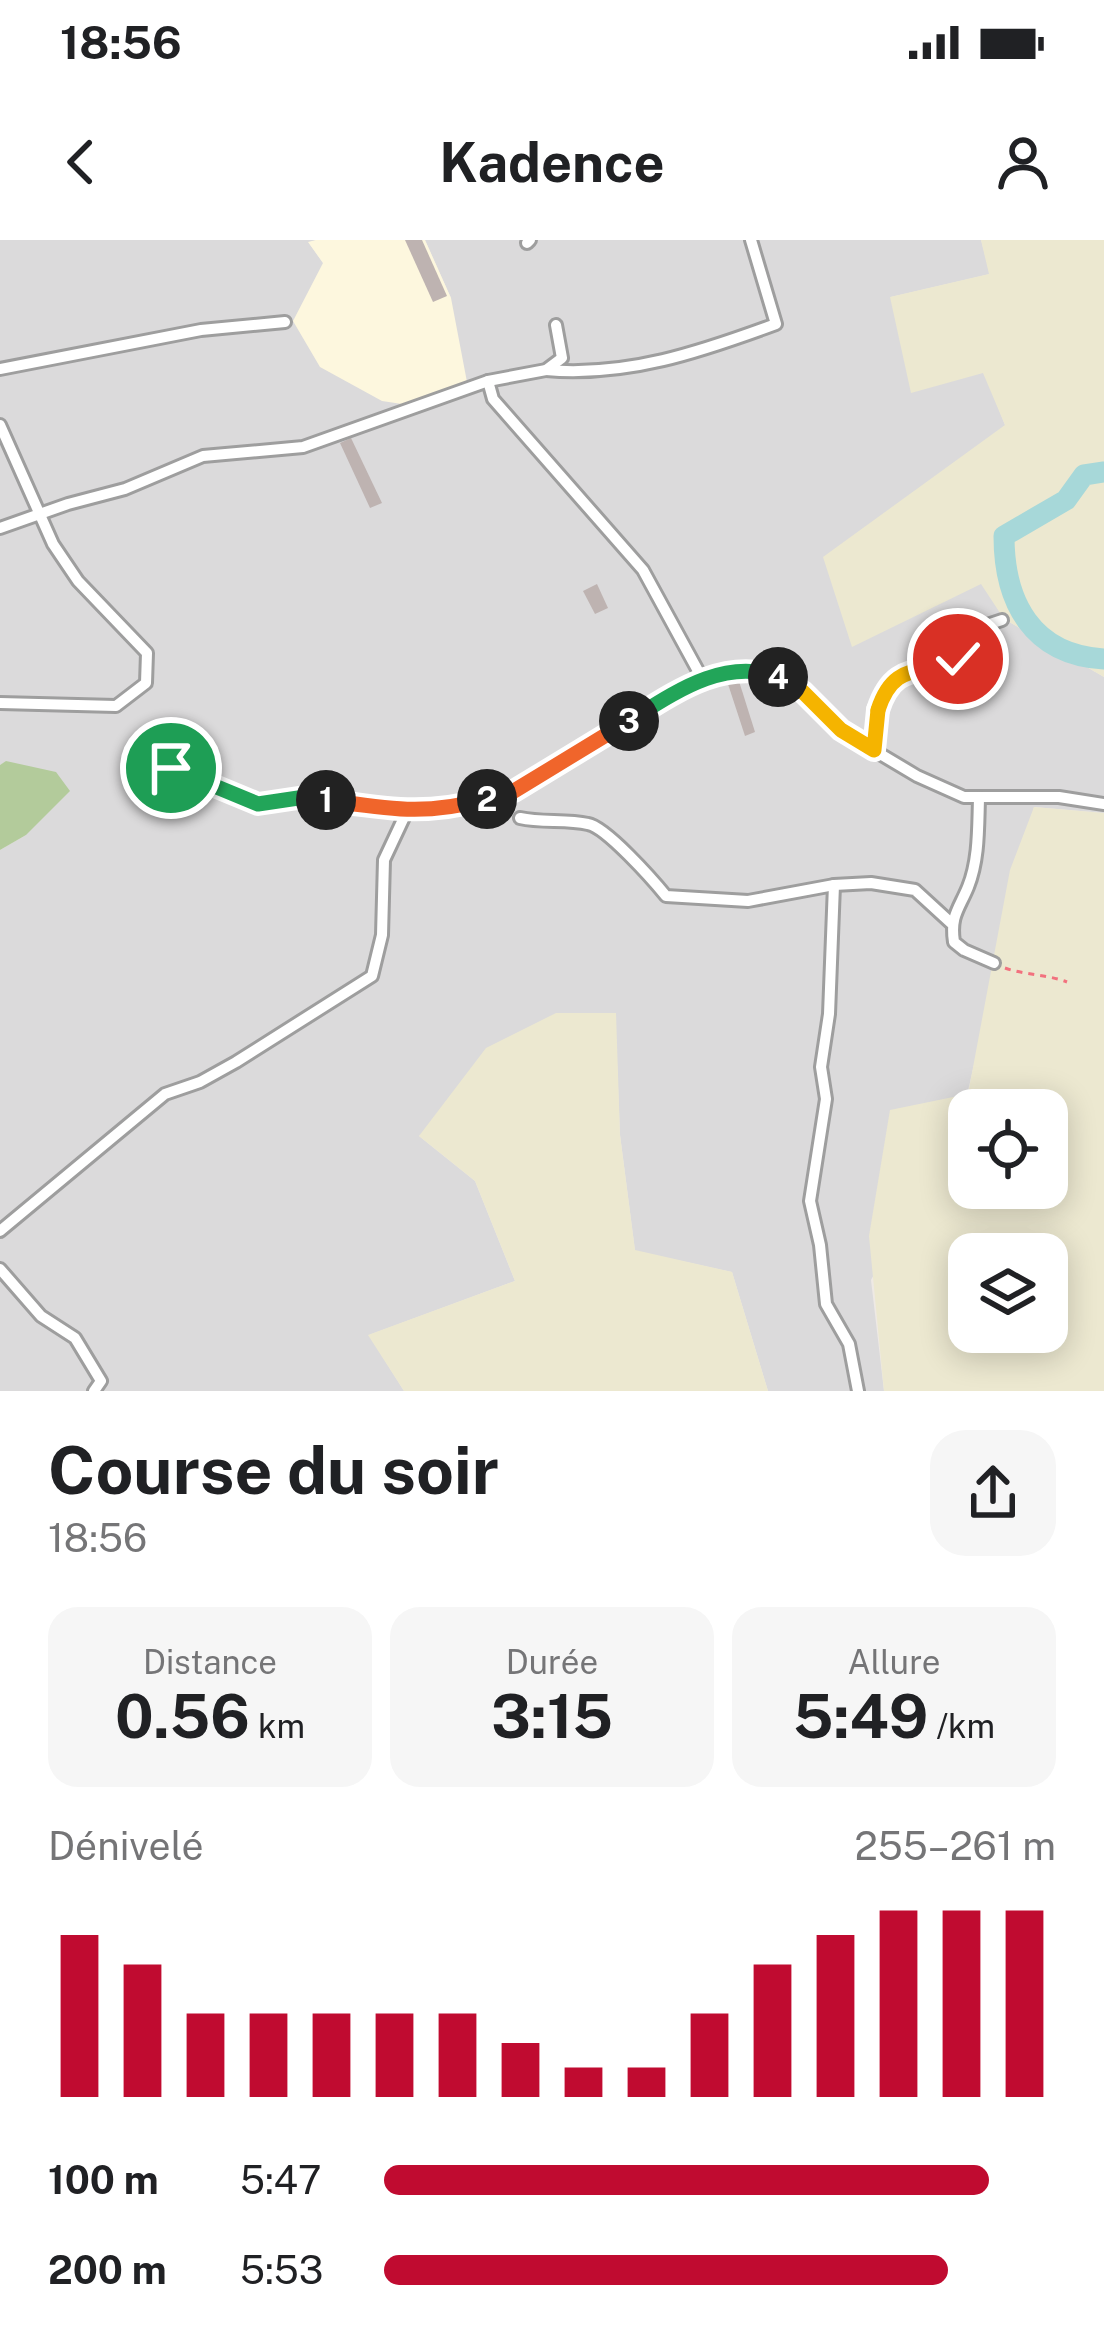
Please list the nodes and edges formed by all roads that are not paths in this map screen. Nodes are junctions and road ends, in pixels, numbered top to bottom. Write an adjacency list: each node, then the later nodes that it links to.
1 (751, 240): 5 (street)
2 (285, 322): 4 (street)
3 (556, 325): 5 (street)
4 (0, 368)
5 (546, 370): 6 (street)
6 (488, 381): 8 (street); 11 (street)
7 (0, 425): 8 (street)
8 (40, 513): 9 (street); 12 (street)
9 (0, 528)
10 (1002, 620): 13 (street)
11 (703, 680): 13 (street); 17 (street)
12 (0, 703)
13 (874, 750): 15 (street)
14 (171, 768): 17 (street)
15 (979, 800): 16 (street); 20 (street)
16 (1104, 804)
17 (407, 811): 22 (street)
18 (520, 818): 19 (street)
19 (834, 885): 20 (street); 25 (street)
20 (951, 923): 21 (street)
21 (994, 963)
22 (0, 1231)
23 (0, 1269): 24 (street)
24 (94, 1391)
25 (858, 1391)

